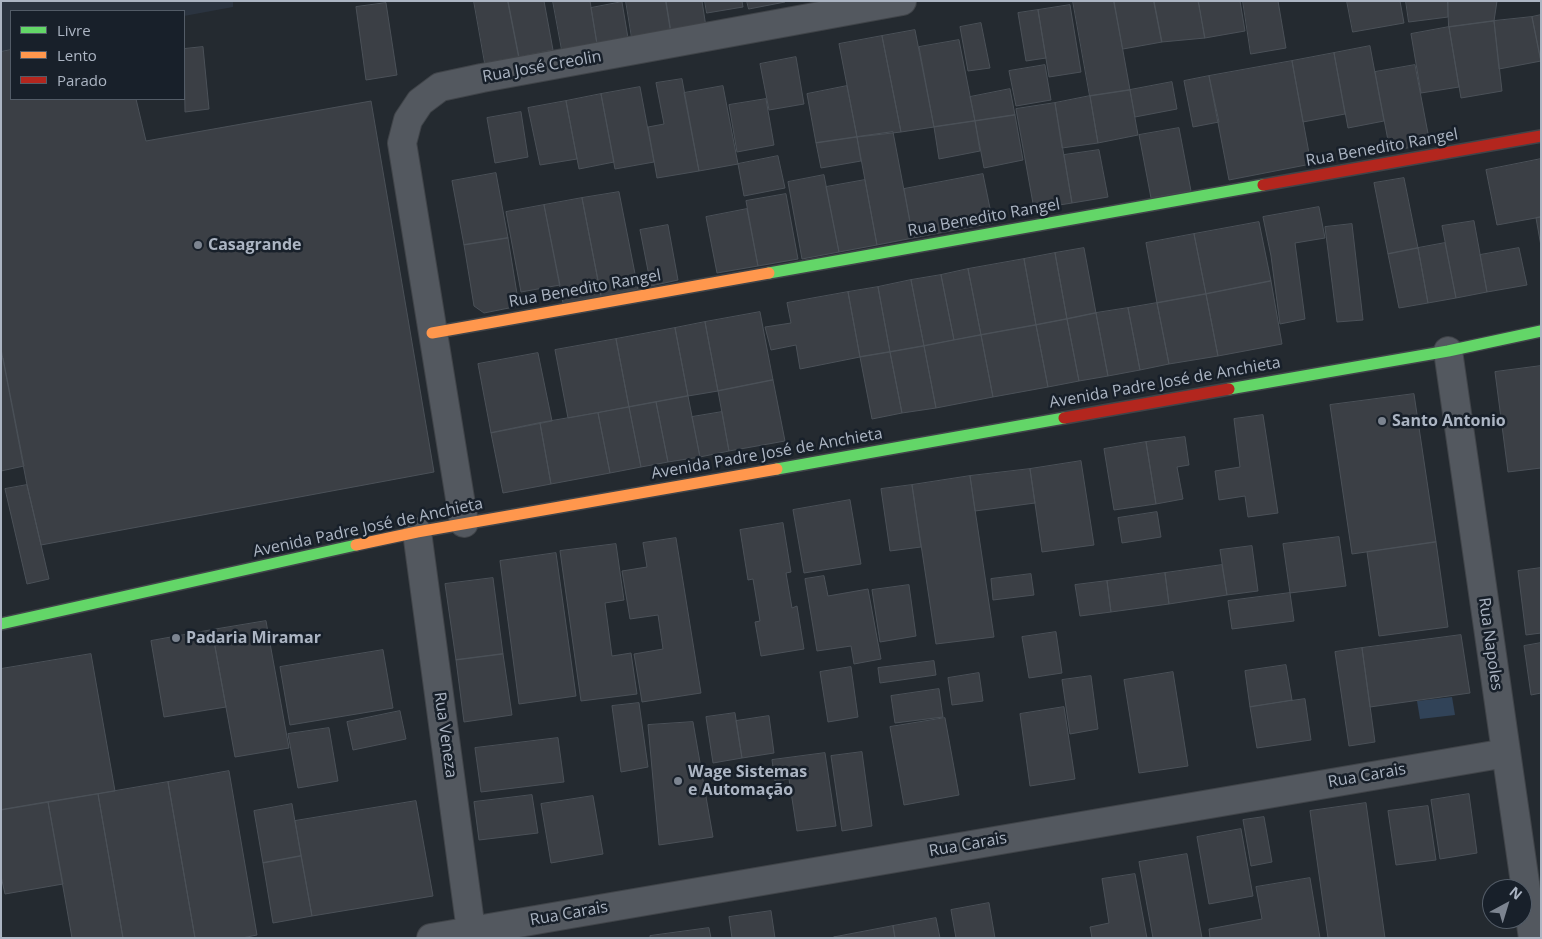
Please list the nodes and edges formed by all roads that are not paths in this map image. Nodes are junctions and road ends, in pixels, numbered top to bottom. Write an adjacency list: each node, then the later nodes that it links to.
1 (902, 1): 4 (street, Rua José Creolin)
2 (1541, 136): 4 (main road, Rua Benedito Rangel)
3 (1541, 331): 5 (main road, Avenida Padre José de Anchieta)
4 (432, 333): 6 (street, Rua José Creolin)
5 (1448, 351): 6 (main road, Avenida Padre José de Anchieta); 9 (street, Rua Napoles)
6 (464, 523): 7 (main road, Avenida Padre José de Anchieta)
7 (417, 532): 8 (main road, Avenida Padre José de Anchieta); 10 (street, Rua Veneza)
8 (1, 624)
9 (1506, 753): 10 (street, Rua Carais); 12 (street, Rua Napoles)
10 (472, 934): 11 (street, Rua Carais)
11 (430, 938)
12 (1533, 938)

